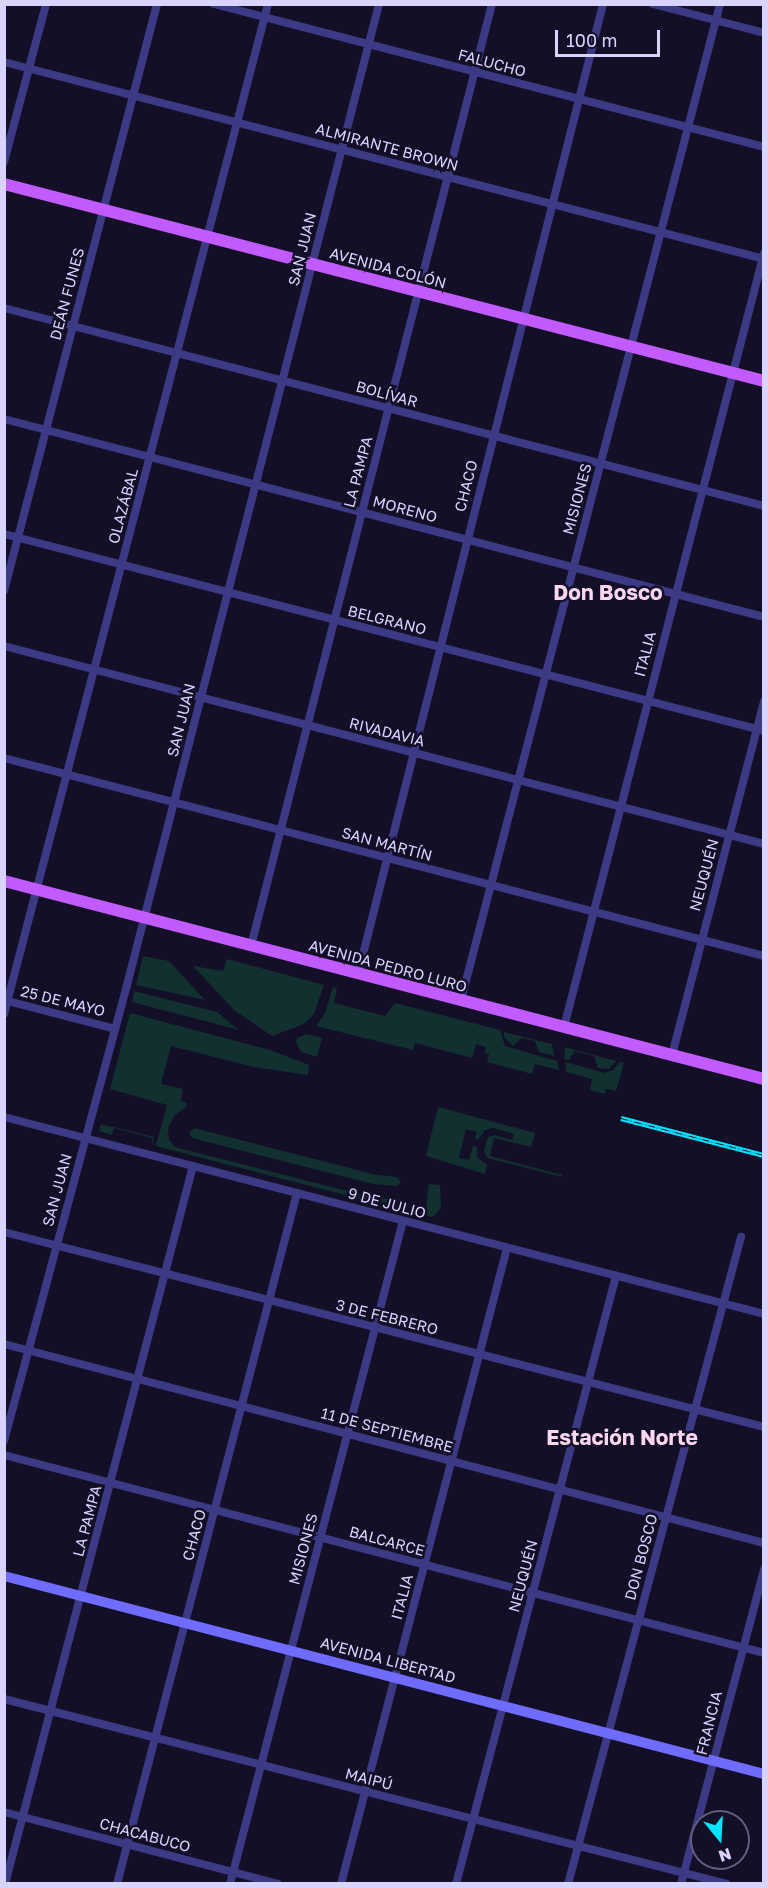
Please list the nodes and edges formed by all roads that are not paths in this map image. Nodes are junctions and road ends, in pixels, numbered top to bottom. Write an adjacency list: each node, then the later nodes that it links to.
1 (46, 4): 15 (street)
2 (157, 4): 17 (street, DEÁN FUNES)
3 (214, 4): 10 (street, FALUCHO)
4 (268, 4): 10 (street, OLAZÁBAL)
5 (379, 4): 13 (street, SAN JUAN)
6 (492, 4): 16 (street, LA PAMPA)
7 (603, 4): 18 (street, CHACO)
8 (653, 4): 11 (street)
9 (720, 4): 11 (street, MISIONES)
10 (264, 18): 13 (street, FALUCHO); 19 (street, OLAZÁBAL)
11 (716, 21): 12 (street); 20 (street, MISIONES)
12 (764, 33)
13 (369, 45): 16 (street, FALUCHO); 22 (street, SAN JUAN)
14 (4, 62): 15 (street, ALMIRANTE BROWN)
15 (29, 68): 17 (street, ALMIRANTE BROWN); 23 (street)
16 (474, 72): 18 (street, FALUCHO); 24 (street, LA PAMPA)
17 (133, 95): 19 (street, ALMIRANTE BROWN); 27 (street, DEÁN FUNES)
18 (579, 99): 20 (street, FALUCHO); 26 (street, CHACO)
19 (237, 123): 22 (street, ALMIRANTE BROWN); 29 (street, OLAZÁBAL)
20 (688, 127): 21 (street, FALUCHO); 28 (street, MISIONES)
21 (764, 147)
22 (341, 149): 24 (street, ALMIRANTE BROWN); 31 (street, SAN JUAN)
23 (4, 162)
24 (446, 177): 26 (street, ALMIRANTE BROWN); 32 (street, LA PAMPA)
25 (4, 184): 27 (main road, AVENIDA COLÓN)
26 (552, 204): 28 (street, ALMIRANTE BROWN); 34 (street, CHACO)
27 (104, 209): 29 (main road, AVENIDA COLÓN); 35 (street, DEÁN FUNES)
28 (660, 232): 30 (street, ALMIRANTE BROWN); 36 (street, MISIONES)
29 (207, 236): 31 (main road, AVENIDA COLÓN); 37 (street, OLAZÁBAL)
30 (763, 257): 38 (street, ITALIA)
31 (312, 263): 32 (main road, AVENIDA COLÓN); 39 (street, SAN JUAN)
32 (418, 291): 34 (main road, AVENIDA COLÓN); 41 (street, LA PAMPA)
33 (4, 308): 35 (street, BOLÍVAR)
34 (522, 318): 36 (main road, AVENIDA COLÓN); 44 (street, CHACO)
35 (73, 325): 37 (street, BOLÍVAR); 43 (street, DEÁN FUNES)
36 (631, 346): 38 (main road, AVENIDA COLÓN); 46 (street, MISIONES)
37 (177, 353): 39 (street, BOLÍVAR); 45 (street, OLAZÁBAL)
38 (732, 373): 40 (main road, AVENIDA COLÓN); 48 (street, ITALIA)
39 (282, 380): 41 (street, BOLÍVAR); 47 (street, SAN JUAN)
40 (764, 381)
41 (389, 408): 44 (street, BOLÍVAR); 50 (street, LA PAMPA)
42 (4, 419): 43 (street, MORENO)
43 (46, 429): 45 (street, MORENO); 52 (street, DEÁN FUNES)
44 (493, 435): 46 (street, BOLÍVAR); 53 (street, CHACO)
45 (150, 456): 47 (street, MORENO); 54 (street, OLAZÁBAL)
46 (600, 463): 48 (street, BOLÍVAR); 55 (street, MISIONES)
47 (256, 484): 50 (street, MORENO); 57 (street, SAN JUAN)
48 (702, 490): 49 (street, BOLÍVAR); 58 (street, ITALIA)
49 (764, 506)
50 (362, 512): 53 (street, MORENO); 60 (street, LA PAMPA)
51 (4, 534): 52 (street, BELGRANO)
52 (18, 538): 54 (street, BELGRANO); 56 (street, DEÁN FUNES)
53 (467, 539): 55 (street, MORENO); 62 (street, CHACO)
54 (121, 565): 57 (street, BELGRANO); 63 (street, OLAZÁBAL)
55 (573, 567): 58 (street, MORENO); 64 (street, MISIONES)
56 (4, 591)
57 (228, 592): 60 (street, BELGRANO); 65 (street, SAN JUAN)
58 (675, 593): 59 (street, MORENO); 66 (street, ITALIA)
59 (764, 617)
60 (333, 620): 62 (street, BELGRANO); 68 (street, LA PAMPA)
61 (4, 646): 63 (street, RIVADAVIA)
62 (440, 647): 64 (street, BELGRANO); 70 (street, CHACO)
63 (94, 670): 65 (street, RIVADAVIA); 72 (street, OLAZÁBAL)
64 (545, 674): 66 (street, BELGRANO); 73 (street, MISIONES)
65 (201, 698): 68 (street, RIVADAVIA); 74 (street, SAN JUAN)
66 (647, 701): 69 (street, BELGRANO); 75 (street, ITALIA)
67 (764, 701): 69 (street, NEUQUÉN)
68 (306, 725): 70 (street, RIVADAVIA); 76 (street, LA PAMPA)
69 (760, 730): 77 (street, NEUQUÉN)
70 (414, 753): 73 (street, RIVADAVIA); 79 (street, CHACO)
71 (4, 758): 72 (street, SAN MARTÍN)
72 (68, 774): 74 (street, SAN MARTÍN); 82 (street, OLAZÁBAL)
73 (518, 780): 75 (street, RIVADAVIA); 81 (street, MISIONES)
74 (174, 802): 76 (street, SAN MARTÍN); 84 (street, SAN JUAN)
75 (619, 807): 77 (street, RIVADAVIA); 83 (street, ITALIA)
76 (279, 829): 79 (street, SAN MARTÍN); 86 (street, LA PAMPA)
77 (729, 835): 78 (street, RIVADAVIA); 85 (street, NEUQUÉN)
78 (764, 844)
79 (387, 858): 81 (street, SAN MARTÍN); 88 (street, CHACO)
80 (4, 881): 82 (main road, AVENIDA PEDRO LURO)
81 (490, 885): 83 (street, SAN MARTÍN); 89 (street, MISIONES)
82 (38, 890): 84 (main road, AVENIDA PEDRO LURO); 90 (street, OLAZÁBAL)
83 (592, 911): 85 (street, SAN MARTÍN); 92 (street, ITALIA)
84 (144, 918): 86 (main road, AVENIDA PEDRO LURO); 93 (street, SAN JUAN)
85 (702, 940): 87 (street, SAN MARTÍN); 94 (street, NEUQUÉN)
86 (251, 946): 88 (main road, AVENIDA PEDRO LURO)
87 (764, 956)
88 (358, 974): 89 (main road, AVENIDA PEDRO LURO)
89 (461, 1000): 92 (main road, AVENIDA PEDRO LURO)
90 (6, 1001): 91 (street, OLAZÁBAL); 93 (street, 25 DE MAYO)
91 (4, 1014)
92 (564, 1027): 94 (main road, AVENIDA PEDRO LURO)
93 (115, 1029): 97 (street, SAN JUAN)
94 (672, 1055): 95 (main road, AVENIDA PEDRO LURO)
95 (764, 1079)
96 (4, 1117): 97 (street, 9 DE JULIO)
97 (85, 1138): 98 (street, 9 DE JULIO); 103 (street, SAN JUAN)
98 (193, 1166): 99 (street, 9 DE JULIO); 105 (street, LA PAMPA)
99 (297, 1193): 100 (street, 9 DE JULIO); 107 (street, CHACO)
100 (403, 1221): 104 (street, 9 DE JULIO); 110 (street, MISIONES)
101 (4, 1232): 103 (street, 3 DE FEBRERO)
102 (741, 1237): 108 (street, DON BOSCO)
103 (56, 1245): 105 (street, 3 DE FEBRERO); 112 (street, SAN JUAN)
104 (507, 1248): 106 (street, 9 DE JULIO); 113 (street, ITALIA)
105 (166, 1273): 107 (street, 3 DE FEBRERO); 114 (street, LA PAMPA)
106 (616, 1276): 108 (street, 9 DE JULIO); 115 (street, NEUQUÉN)
107 (270, 1300): 110 (street, 3 DE FEBRERO); 116 (street, CHACO)
108 (723, 1304): 109 (street, 9 DE JULIO); 117 (street, DON BOSCO)
109 (764, 1314)
110 (375, 1327): 113 (street, 3 DE FEBRERO); 119 (street, MISIONES)
111 (4, 1344): 112 (street, 11 DE SEPTIEMBRE)
112 (28, 1350): 114 (street, 11 DE SEPTIEMBRE); 120 (street, SAN JUAN)
113 (479, 1354): 115 (street, 3 DE FEBRERO); 122 (street, ITALIA)
114 (139, 1379): 116 (street, 11 DE SEPTIEMBRE); 123 (street, LA PAMPA)
115 (588, 1382): 117 (street, 3 DE FEBRERO); 124 (street, NEUQUÉN)
116 (242, 1407): 119 (street, 11 DE SEPTIEMBRE); 125 (street, CHACO)
117 (693, 1409): 118 (street, 3 DE FEBRERO); 126 (street, DON BOSCO)
118 (764, 1427)
119 (347, 1434): 122 (street, 11 DE SEPTIEMBRE); 127 (street, MISIONES)
120 (4, 1441)
121 (4, 1455): 123 (street, BALCARCE)
122 (451, 1461): 124 (street, 11 DE SEPTIEMBRE); 129 (street, ITALIA)
123 (111, 1483): 125 (street, BALCARCE); 133 (street, LA PAMPA)
124 (560, 1490): 126 (street, 11 DE SEPTIEMBRE); 132 (street, NEUQUÉN)
125 (215, 1510): 127 (street, BALCARCE); 135 (street, CHACO)
126 (665, 1517): 128 (street, 11 DE SEPTIEMBRE); 134 (street, DON BOSCO)
127 (320, 1538): 129 (street, BALCARCE); 137 (street, MISIONES)
128 (764, 1543)
129 (424, 1565): 132 (street, BALCARCE); 139 (street, ITALIA)
130 (764, 1569): 136 (street, FRANCIA)
131 (4, 1576): 133 (main road, AVENIDA LIBERTAD)
132 (532, 1593): 134 (street, BALCARCE); 141 (street, NEUQUÉN)
133 (81, 1596): 135 (main road, AVENIDA LIBERTAD); 142 (street, LA PAMPA)
134 (638, 1620): 136 (street, BALCARCE); 143 (street, DON BOSCO)
135 (185, 1623): 137 (main road, AVENIDA LIBERTAD); 144 (street, CHACO)
136 (743, 1647): 138 (street, BALCARCE); 145 (street, FRANCIA)
137 (291, 1651): 139 (main road, AVENIDA LIBERTAD); 146 (street, MISIONES)
138 (764, 1653)
139 (394, 1678): 141 (main road, AVENIDA LIBERTAD); 148 (street, ITALIA)
140 (4, 1699): 142 (street, MAIPÚ)
141 (502, 1706): 143 (main road, AVENIDA LIBERTAD); 151 (street, NEUQUÉN)
142 (51, 1711): 144 (street, MAIPÚ); 150 (street, LA PAMPA)
143 (608, 1733): 145 (main road, AVENIDA LIBERTAD); 153 (street, DON BOSCO)
144 (155, 1737): 146 (street, MAIPÚ); 152 (street, CHACO)
145 (714, 1761): 147 (main road, AVENIDA LIBERTAD); 155 (street, FRANCIA)
146 (261, 1765): 148 (street, MAIPÚ); 154 (street, MISIONES)
147 (764, 1774)
148 (365, 1792): 151 (street, MAIPÚ); 160 (street, ITALIA)
149 (4, 1812): 150 (street, CHACABUCO)
150 (23, 1817): 152 (street, CHACABUCO); 156 (street, LA PAMPA)
151 (473, 1819): 153 (street, MAIPÚ); 161 (street, NEUQUÉN)
152 (127, 1844): 154 (street, CHACABUCO); 157 (street, CHACO)
153 (578, 1846): 155 (street, MAIPÚ); 162 (street, DON BOSCO)
154 (233, 1872): 158 (street, MISIONES); 159 (street, CHACABUCO)
155 (684, 1872): 163 (street, FRANCIA); 164 (street, MAIPÚ)
156 (5, 1884)
157 (117, 1884)
158 (230, 1884)
159 (278, 1884)
160 (341, 1884)
161 (456, 1884)
162 (568, 1884)
163 (681, 1884)
164 (727, 1884)

